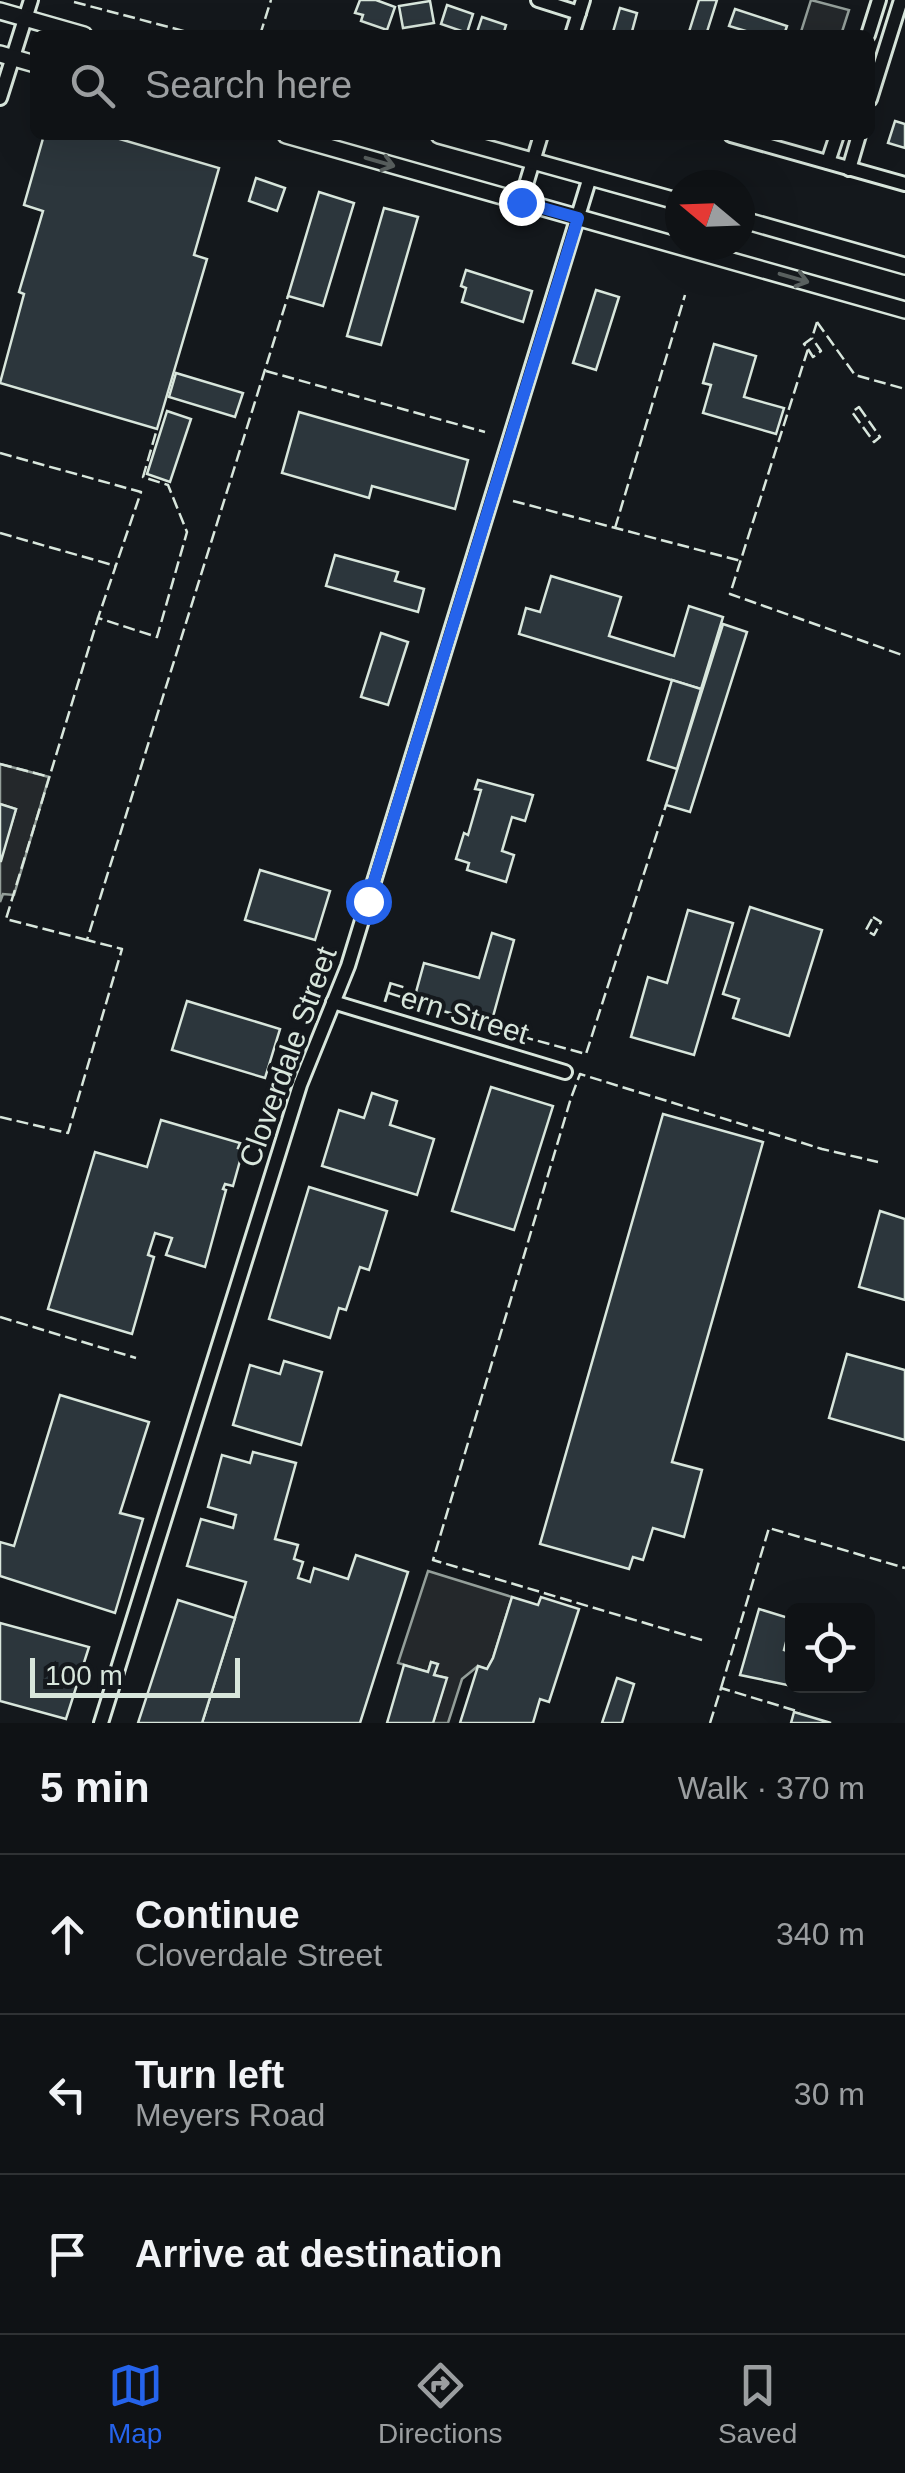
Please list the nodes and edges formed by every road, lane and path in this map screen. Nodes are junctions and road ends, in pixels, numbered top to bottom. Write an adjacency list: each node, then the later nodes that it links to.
1 (31, 0): 7 (street)
2 (538, 0): 5 (street)
3 (879, 0): 8 (street)
4 (901, 0): 11 (street)
5 (581, 6): 10 (street)
6 (0, 10): 7 (street)
7 (25, 18): 9 (street); 12 (street)
8 (870, 29): 11 (street)
9 (67, 30)
10 (574, 30)
11 (892, 30): 13 (street)
12 (6, 56): 14 (street)
13 (875, 83)
14 (0, 98)
15 (304, 140): 27 (street, one-way to 27)
16 (457, 140): 21 (street)
17 (539, 140): 21 (street)
18 (749, 140): 22 (street)
19 (835, 140): 22 (street)
20 (857, 140): 23 (street)
21 (533, 161): 24 (street); 27 (street)
22 (828, 162): 23 (street)
23 (849, 168): 25 (street)
24 (590, 177): 26 (street); 28 (street, Cloverdale Street)
25 (905, 184)
26 (665, 198)
27 (521, 202): 28 (street)
28 (578, 218): 31 (street, one-way to 31); 32 (street, Cloverdale Street)
29 (755, 223): 30 (street)
30 (905, 266)
31 (905, 310)
32 (333, 1002): 33 (street, Fern Street); 34 (street, Cloverdale Street)
33 (565, 1072)
34 (101, 1723)

